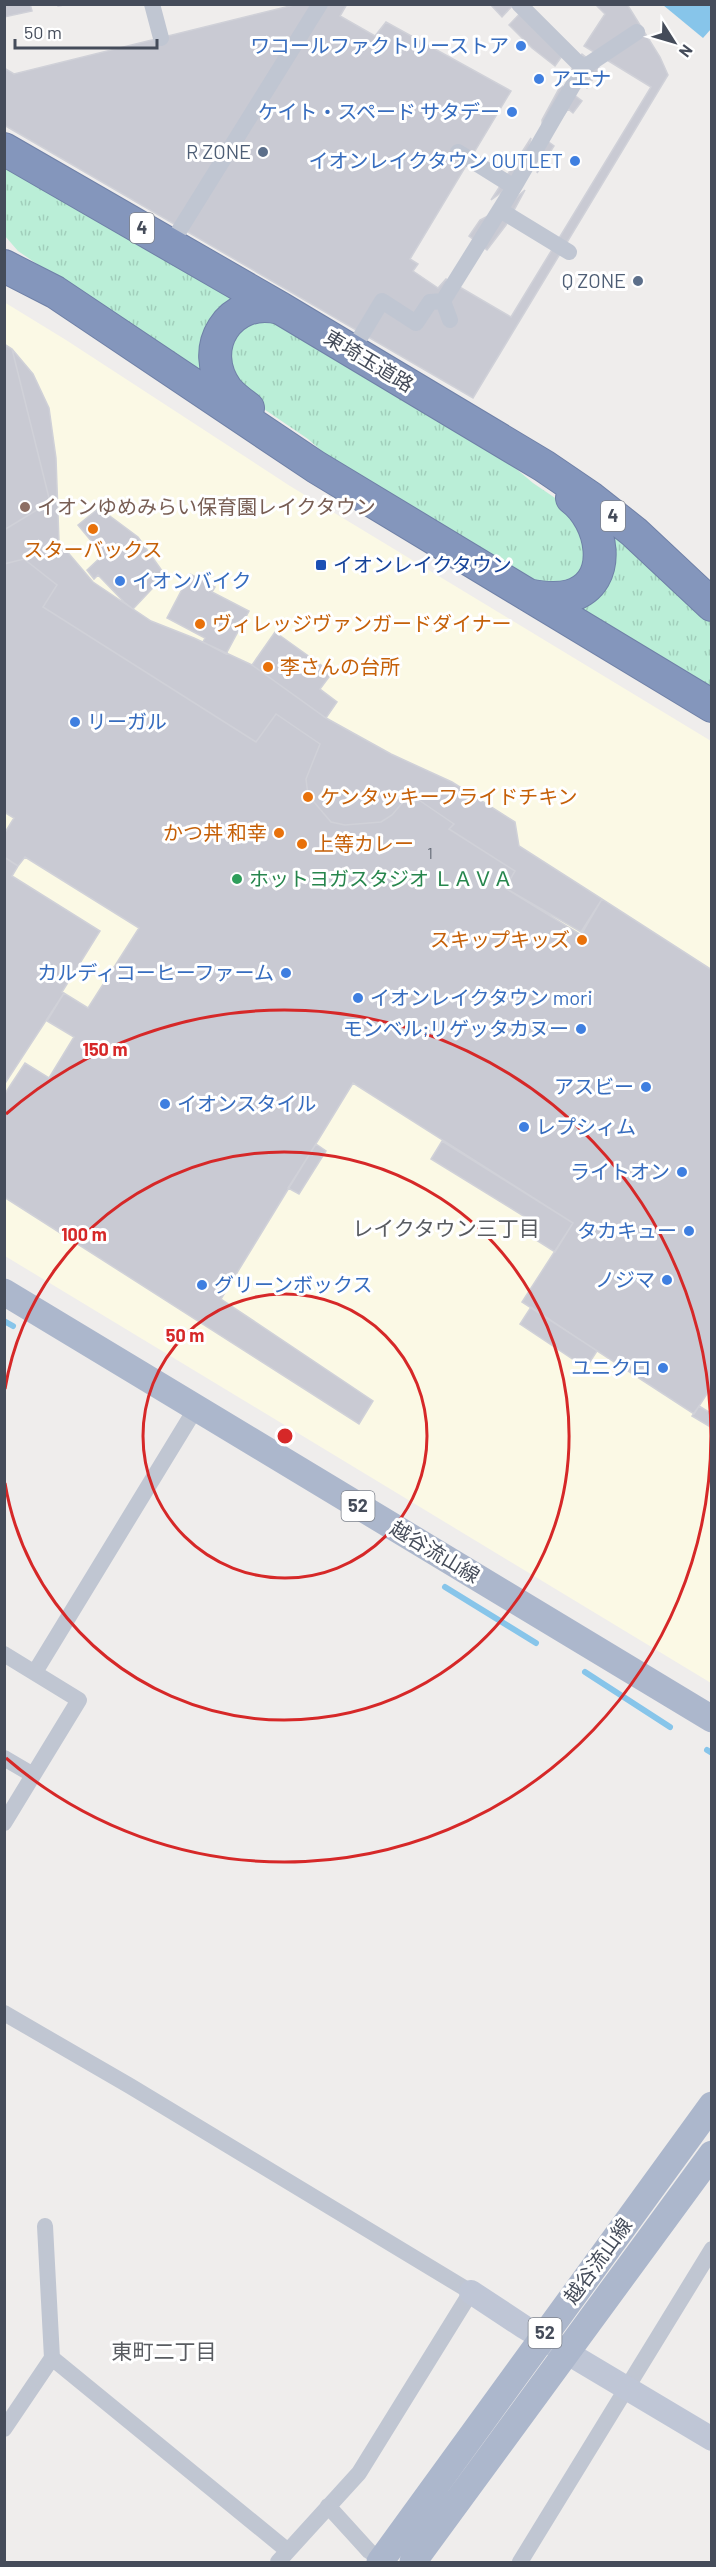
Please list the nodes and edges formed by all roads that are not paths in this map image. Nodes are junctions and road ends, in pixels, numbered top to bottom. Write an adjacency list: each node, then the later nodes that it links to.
1 (152, 4): 5 (street)
2 (320, 4): 11 (street)
3 (519, 4): 6 (street)
4 (637, 32): 6 (street)
5 (160, 38)
6 (583, 68): 9 (street)
7 (4, 149): 17 (highway, 東埼玉道路 / 4)
8 (458, 152): 9 (street)
9 (514, 187): 10 (street)
10 (500, 210): 13 (street); 16 (street)
11 (177, 234)
12 (4, 247): 15 (highway, 4)
13 (569, 252)
14 (4, 266): 15 (highway, 4)
15 (55, 292): 21 (highway, 4)
16 (443, 301): 18 (street); 19 (street)
17 (280, 308): 20 (highway, 東埼玉道路 / 4); 21 (highway, 4)
18 (450, 320)
19 (358, 341)
20 (504, 442): 22 (highway, 4); 23 (highway, 東埼玉道路 / 4)
21 (316, 467): 22 (highway, 4)
22 (525, 595): 24 (highway, 4)
23 (711, 605)
24 (711, 706)
25 (4, 1292): 26 (main road, 越谷流山線 / 52)
26 (196, 1408): 28 (street); 29 (main road, 越谷流山線 / 52)
27 (4, 1654): 28 (street)
28 (35, 1672): 31 (street)
29 (711, 1719)
30 (4, 1758): 31 (street)
31 (33, 1775): 32 (street)
32 (4, 1823)
33 (4, 2013): 38 (street)
34 (711, 2105): 39 (main road, 越谷流山線 / 52)
35 (711, 2154): 40 (main road, 越谷流山線 / 52)
36 (45, 2226): 41 (street)
37 (711, 2249): 42 (street)
38 (471, 2292): 39 (street); 45 (street)
39 (542, 2337): 40 (street); 47 (main road, 越谷流山線 / 52)
40 (566, 2352): 42 (street); 48 (main road, 越谷流山線 / 52)
41 (52, 2358): 43 (street); 46 (street)
42 (626, 2387): 44 (street); 49 (street)
43 (4, 2429)
44 (711, 2439)
45 (328, 2506): 46 (street); 47 (street)
46 (283, 2557)
47 (381, 2561)
48 (414, 2562)
49 (520, 2562)

